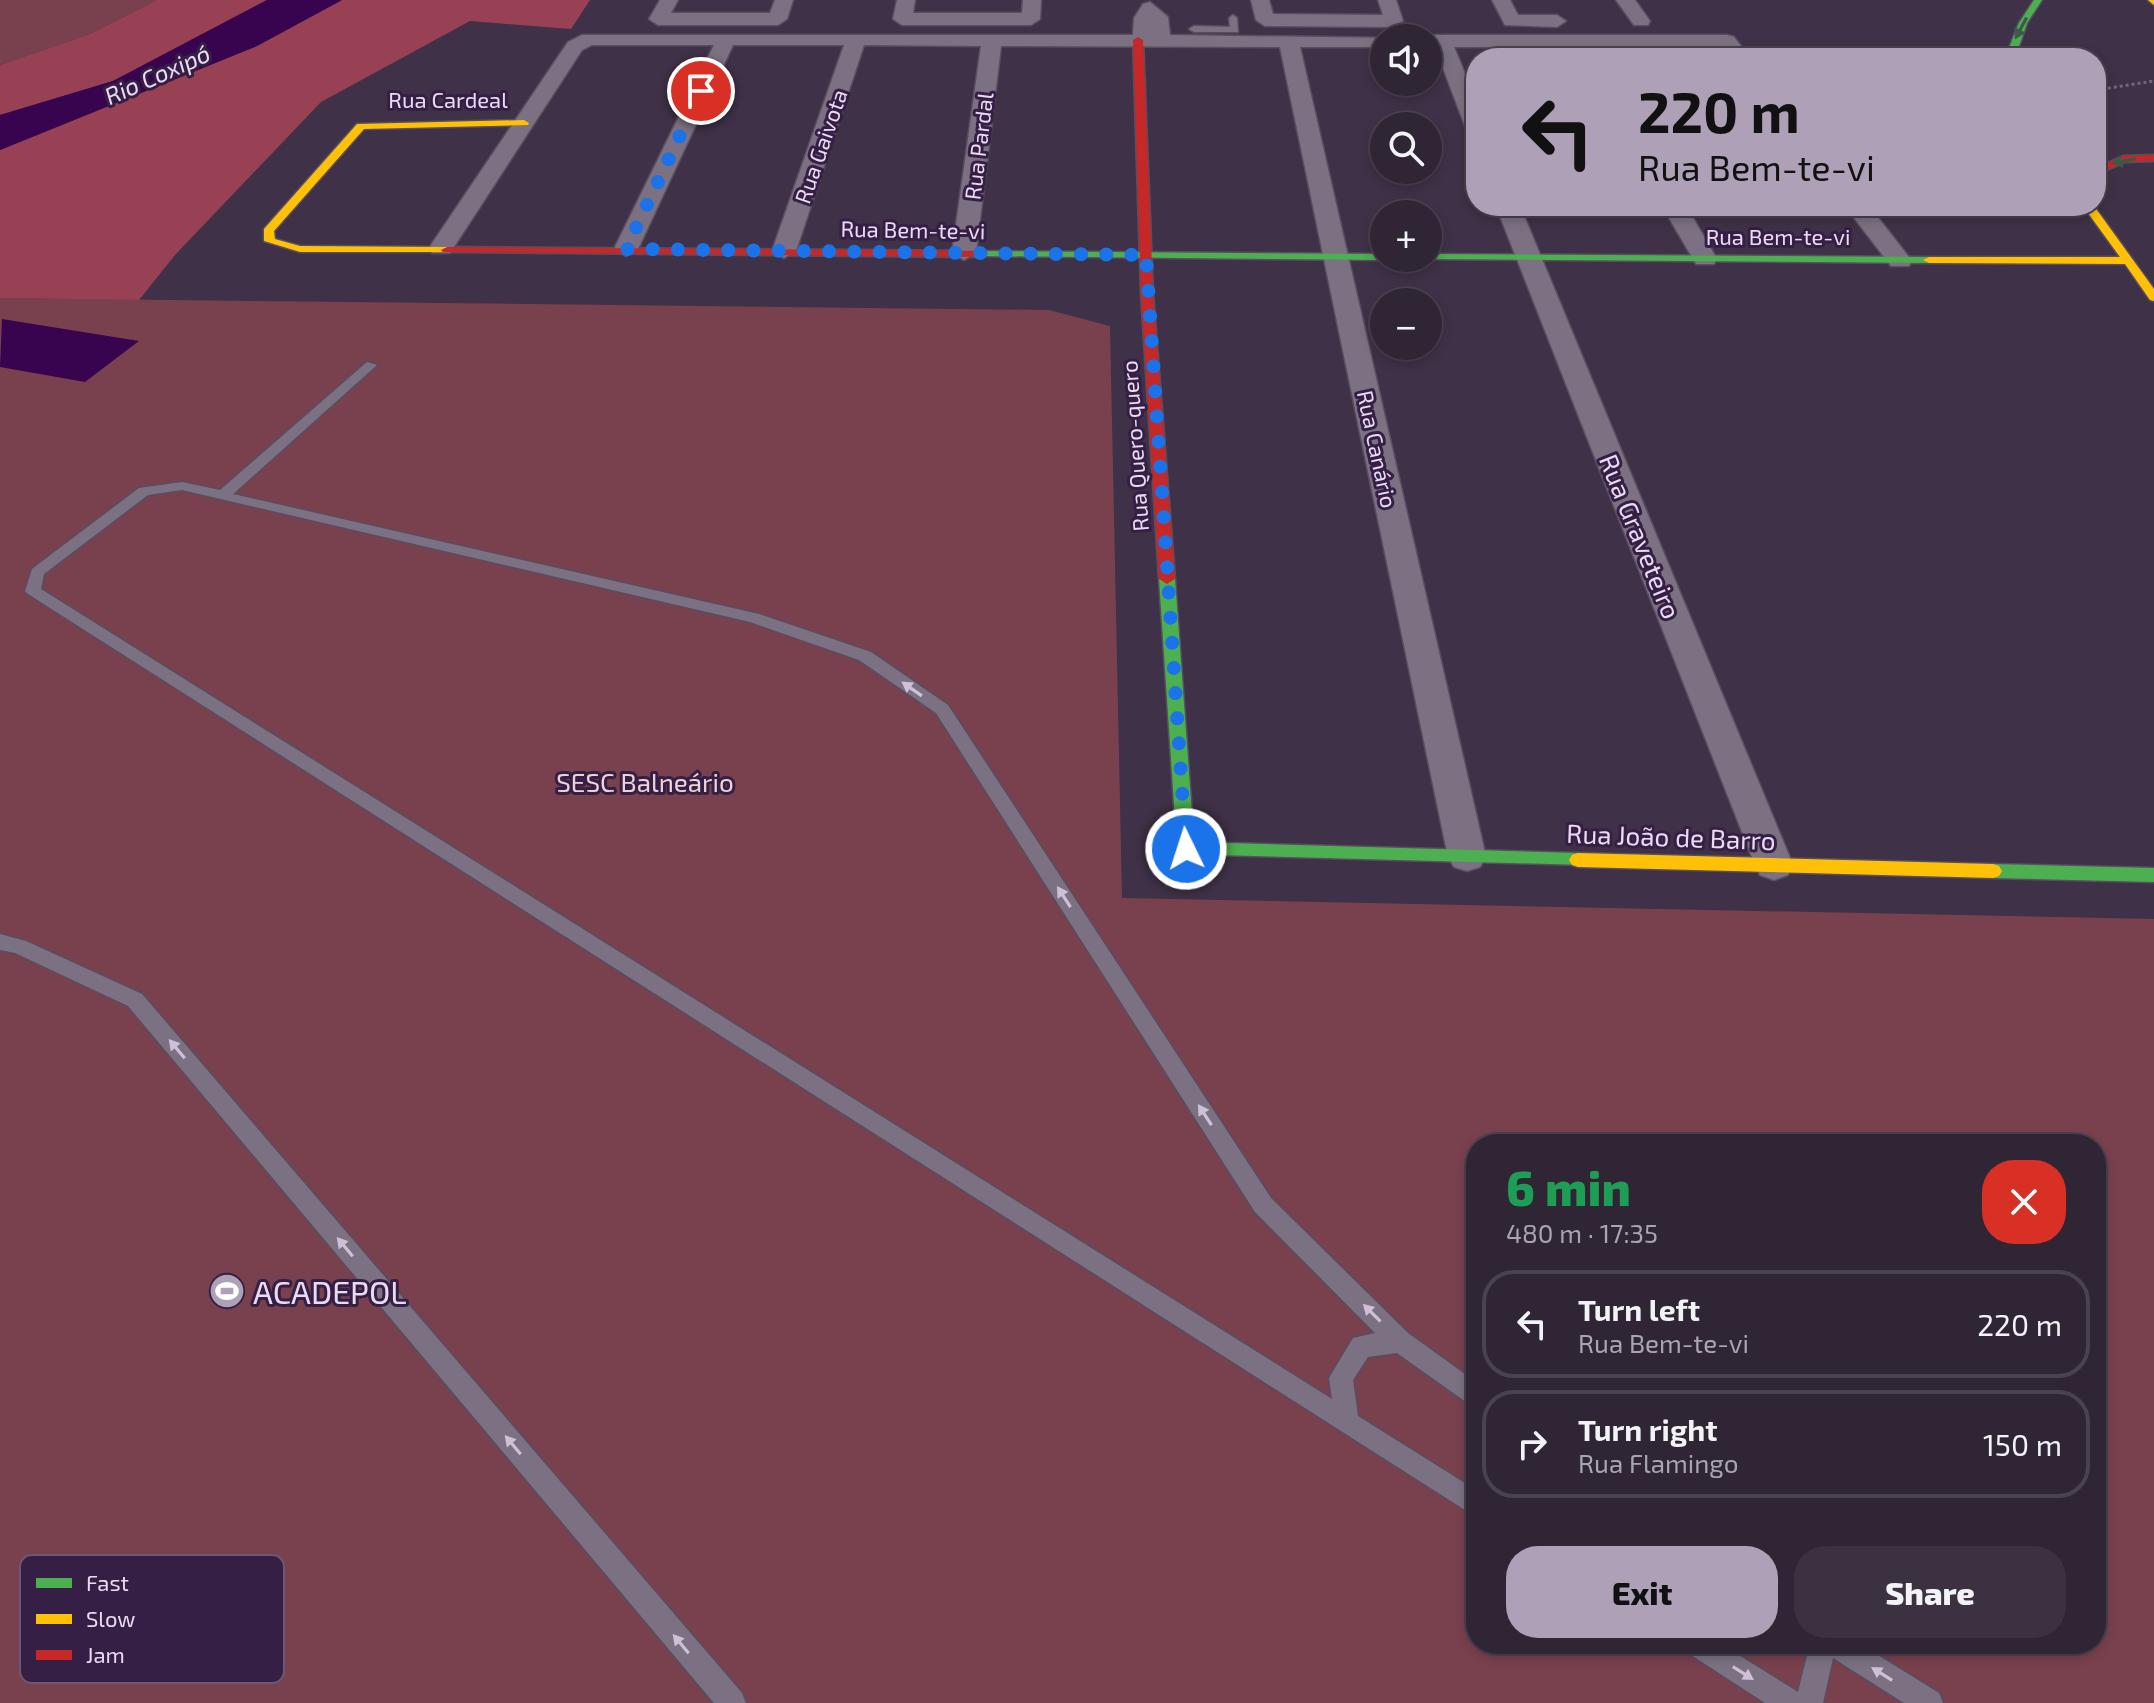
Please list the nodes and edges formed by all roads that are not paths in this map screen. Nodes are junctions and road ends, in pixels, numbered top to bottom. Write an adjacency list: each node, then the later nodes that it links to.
1 (669, 0): 8 (street)
2 (1260, 0): 3 (street)
3 (1387, 0)
4 (1501, 0): 5 (street)
5 (1625, 0)
6 (2038, 0): 25 (street, one-way to 25)
7 (1146, 3): 18 (street)
8 (781, 9)
9 (904, 10): 10 (street)
10 (1032, 10)
11 (1193, 17): 14 (lane)
12 (1115, 18): 18 (street)
13 (1233, 18): 14 (lane)
14 (1194, 35): 18 (street); 19 (street)
15 (727, 38): 17 (street); 28 (street); 36 (street)
16 (992, 39): 17 (street); 18 (street); 38 (street, Rua Pardal)
17 (856, 40): 37 (street, Rua Gaivota)
18 (1139, 40): 39 (street, Rua Quero-quero)
19 (1289, 41): 20 (street); 40 (street, Rua Canário)
20 (1370, 41)
21 (1442, 41): 22 (street)
22 (1551, 48)
23 (1616, 48): 24 (street)
24 (1732, 48)
25 (2013, 48)
26 (1442, 56): 27 (street)
27 (1466, 105)
28 (524, 123): 35 (street); 35 (street, Rua Cardeal)
29 (2154, 158): 30 (street, one-way to 30)
30 (2106, 164)
31 (1512, 216): 43 (street, Rua Graveteiro)
32 (1680, 216): 44 (street)
33 (1865, 216): 45 (street)
34 (2095, 216): 46 (street)
35 (441, 248): 36 (street, Rua Bem-te-vi)
36 (626, 249): 37 (street, Rua Bem-te-vi)
37 (784, 251): 38 (street, Rua Bem-te-vi)
38 (964, 253): 39 (street, Rua Bem-te-vi)
39 (1146, 255): 40 (street, Rua Bem-te-vi); 50 (street, Rua Quero-quero)
40 (1336, 256): 41 (street, Rua Bem-te-vi); 51 (street, Rua Canário)
41 (1370, 257)
42 (1442, 257): 43 (street, Rua Bem-te-vi)
43 (1529, 258): 44 (street, Rua Bem-te-vi); 52 (street, Rua Graveteiro)
44 (1705, 259): 45 (street, Rua Bem-te-vi)
45 (1900, 261): 46 (street, Rua Bem-te-vi)
46 (2128, 261): 47 (street)
47 (2154, 297)
48 (371, 365): 49 (lane)
49 (223, 495): 55 (lane, one-way to 49); 57 (lane)
50 (1186, 849): 51 (street, Rua João de Barro)
51 (1467, 857): 52 (street, Rua João de Barro)
52 (1774, 865): 53 (street, Rua João de Barro)
53 (2154, 875)
54 (0, 942): 62 (lane, one-way to 54)
55 (1400, 1341): 56 (lane); 57 (lane)
56 (1466, 1390)
57 (1347, 1422): 58 (lane)
58 (1466, 1498)
59 (1713, 1654): 63 (lane, one-way to 63)
60 (1821, 1654): 64 (lane)
61 (1851, 1654): 65 (lane, one-way to 61)
62 (732, 1703)
63 (1790, 1703)
64 (1809, 1703)
65 (1929, 1703)

